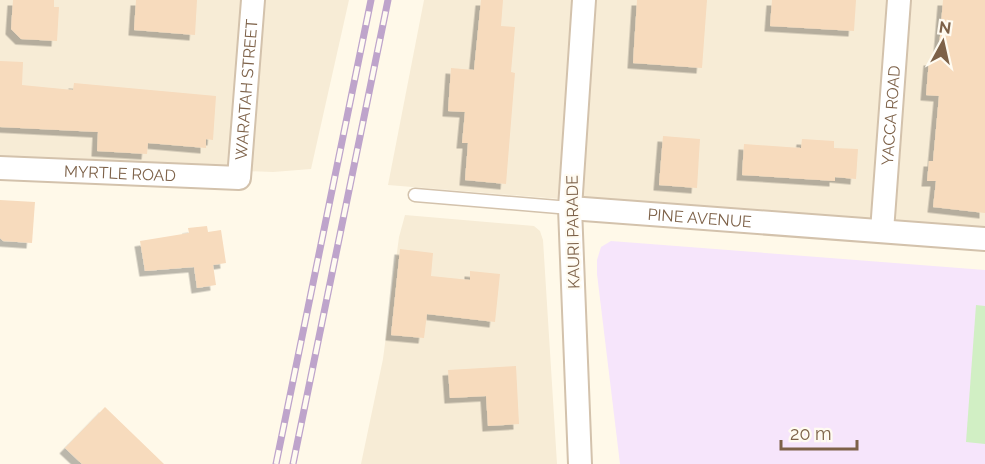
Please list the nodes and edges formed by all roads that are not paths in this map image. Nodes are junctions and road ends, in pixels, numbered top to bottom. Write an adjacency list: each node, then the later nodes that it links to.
1 (253, 0): 5 (street, WARATAH STREET)
2 (584, 0): 7 (street, KAURI PARADE)
3 (899, 0): 8 (street, YACCA ROAD)
4 (0, 168): 5 (street, MYRTLE ROAD)
5 (239, 178)
6 (415, 195): 7 (lane, PINE AVENUE)
7 (570, 208): 8 (street, PINE AVENUE); 10 (street, KAURI PARADE)
8 (882, 231): 9 (street, PINE AVENUE)
9 (985, 239)
10 (580, 464)

